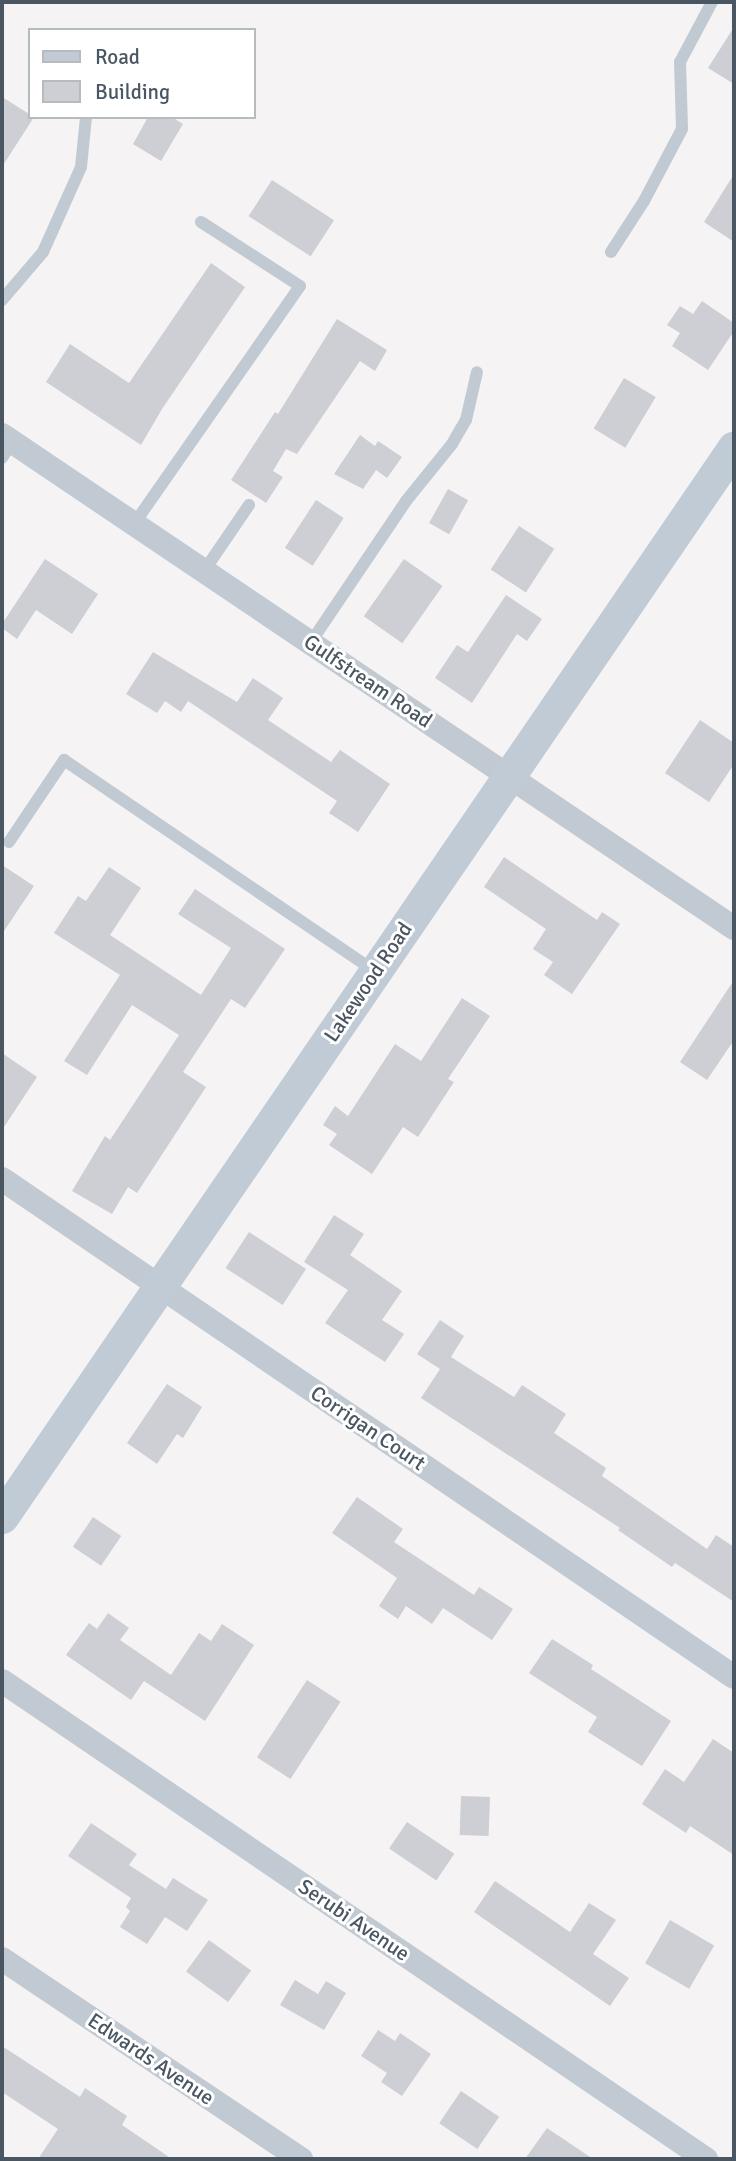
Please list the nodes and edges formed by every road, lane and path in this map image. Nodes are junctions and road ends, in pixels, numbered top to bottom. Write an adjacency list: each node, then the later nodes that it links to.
1 (712, 2): 4 (lane)
2 (86, 119): 5 (lane)
3 (201, 222): 10 (lane)
4 (611, 252)
5 (2, 300)
6 (477, 372): 12 (lane)
7 (5, 445): 10 (street, Gulfstream Road)
8 (734, 447): 13 (street, Lakewood Road)
9 (249, 505): 11 (lane)
10 (134, 524): 11 (street, Gulfstream Road)
11 (204, 571): 12 (street, Gulfstream Road)
12 (311, 642): 13 (street, Gulfstream Road)
13 (509, 775): 15 (street, Gulfstream Road); 16 (street, Lakewood Road)
14 (9, 842): 16 (lane)
15 (733, 925)
16 (375, 971): 18 (street, Lakewood Road)
17 (2, 1179): 18 (street, Corrigan Court)
18 (160, 1286): 19 (street, Lakewood Road); 20 (street, Corrigan Court)
19 (2, 1517)
20 (734, 1677)
21 (2, 1681): 24 (street, Serubi Avenue)
22 (2, 1959): 23 (street, Edwards Avenue)
23 (301, 2159)
24 (706, 2159)

